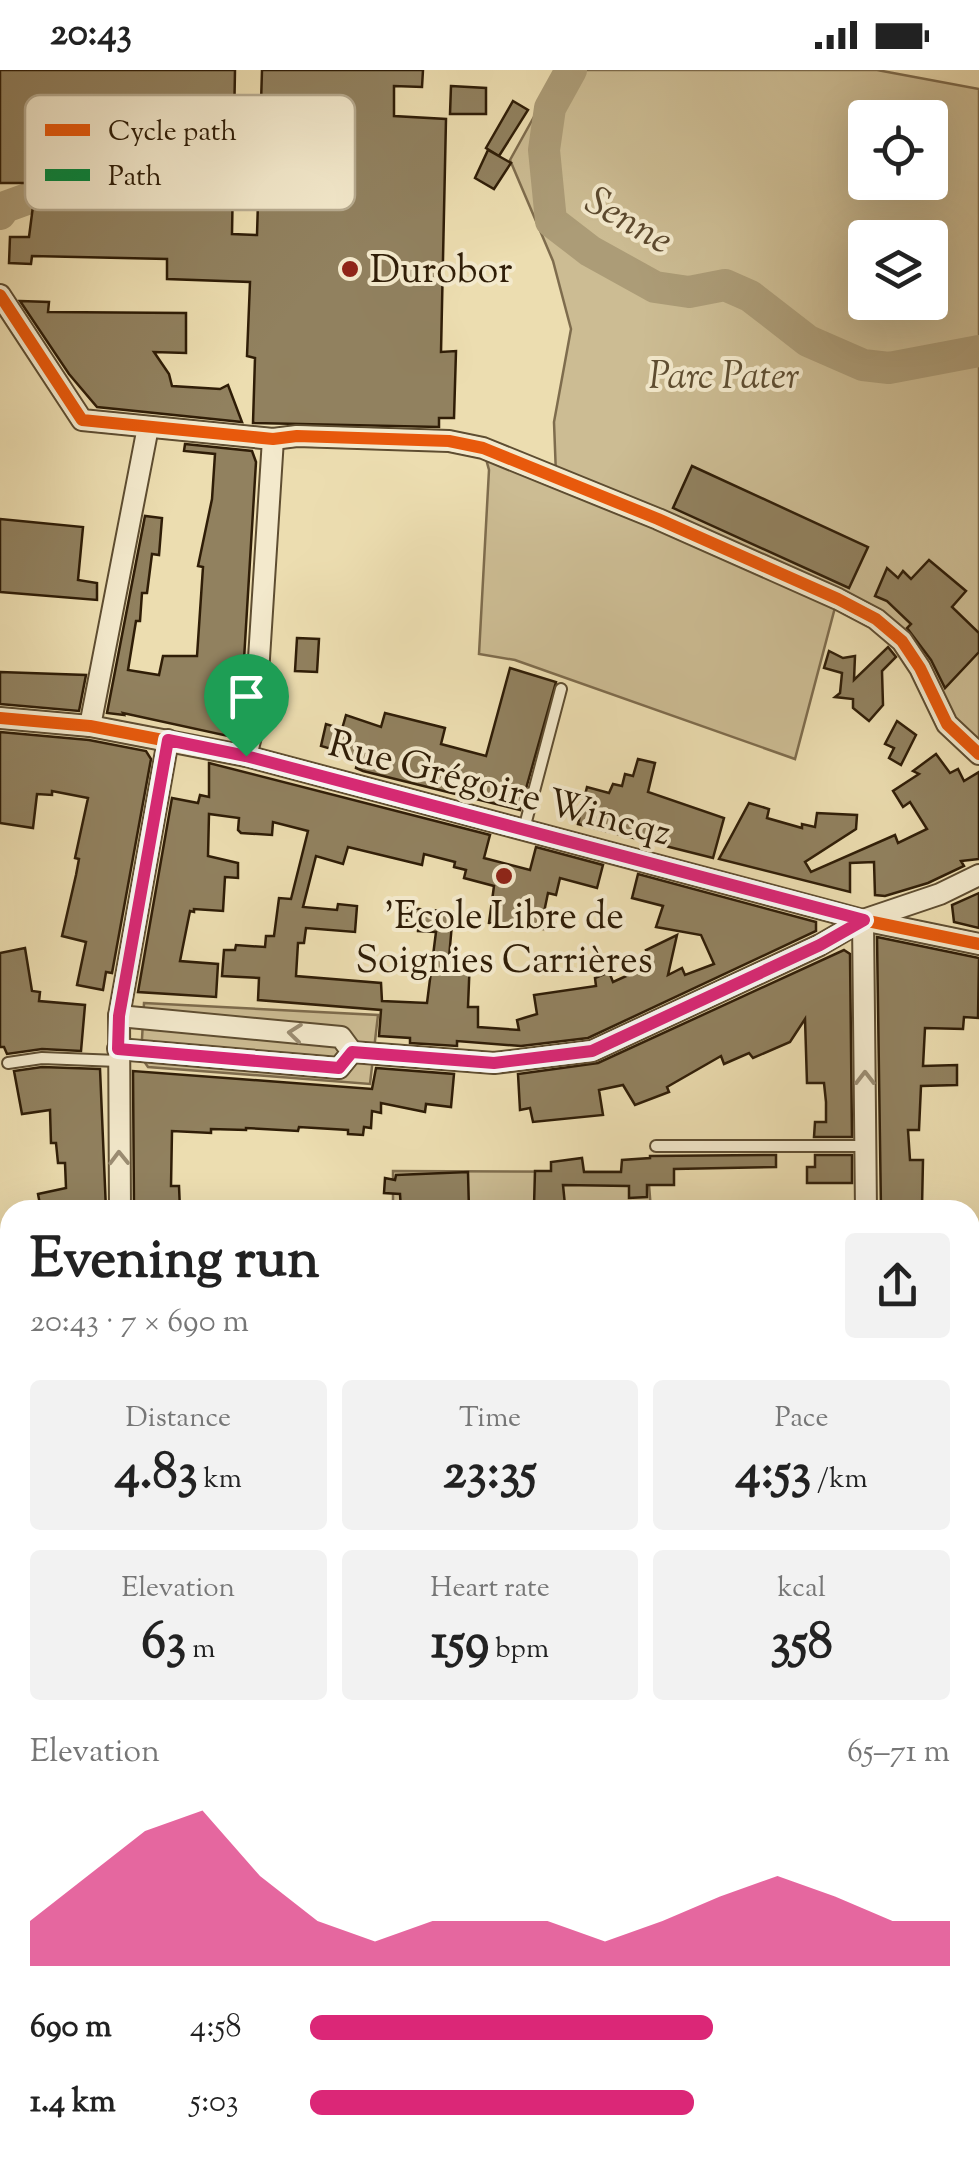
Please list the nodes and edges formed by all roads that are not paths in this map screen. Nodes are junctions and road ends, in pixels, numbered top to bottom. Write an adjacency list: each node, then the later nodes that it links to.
1 (0, 295): 2 (street)
2 (148, 427): 3 (street); 6 (street)
3 (273, 439): 8 (street); 9 (street)
4 (561, 688): 10 (lane)
5 (0, 718): 6 (street, Rue Grégoire Wincqz)
6 (90, 726): 7 (street, Rue Grégoire Wincqz)
7 (168, 740): 9 (street, Rue Grégoire Wincqz); 14 (street)
8 (979, 754)
9 (246, 756): 10 (street, Rue Grégoire Wincqz)
10 (524, 830): 12 (street, Rue Grégoire Wincqz)
11 (979, 875): 12 (street)
12 (864, 920): 13 (street, Rue Grégoire Wincqz); 15 (street); 19 (street, one-way to 12)
13 (979, 944)
14 (119, 1016): 15 (street, one-way to 14); 16 (street)
15 (352, 1052): 16 (street)
16 (118, 1055): 17 (lane); 20 (street, one-way to 16)
17 (8, 1063)
18 (656, 1146): 19 (lane)
19 (865, 1146): 21 (street)
20 (120, 1200)
21 (866, 1200)

